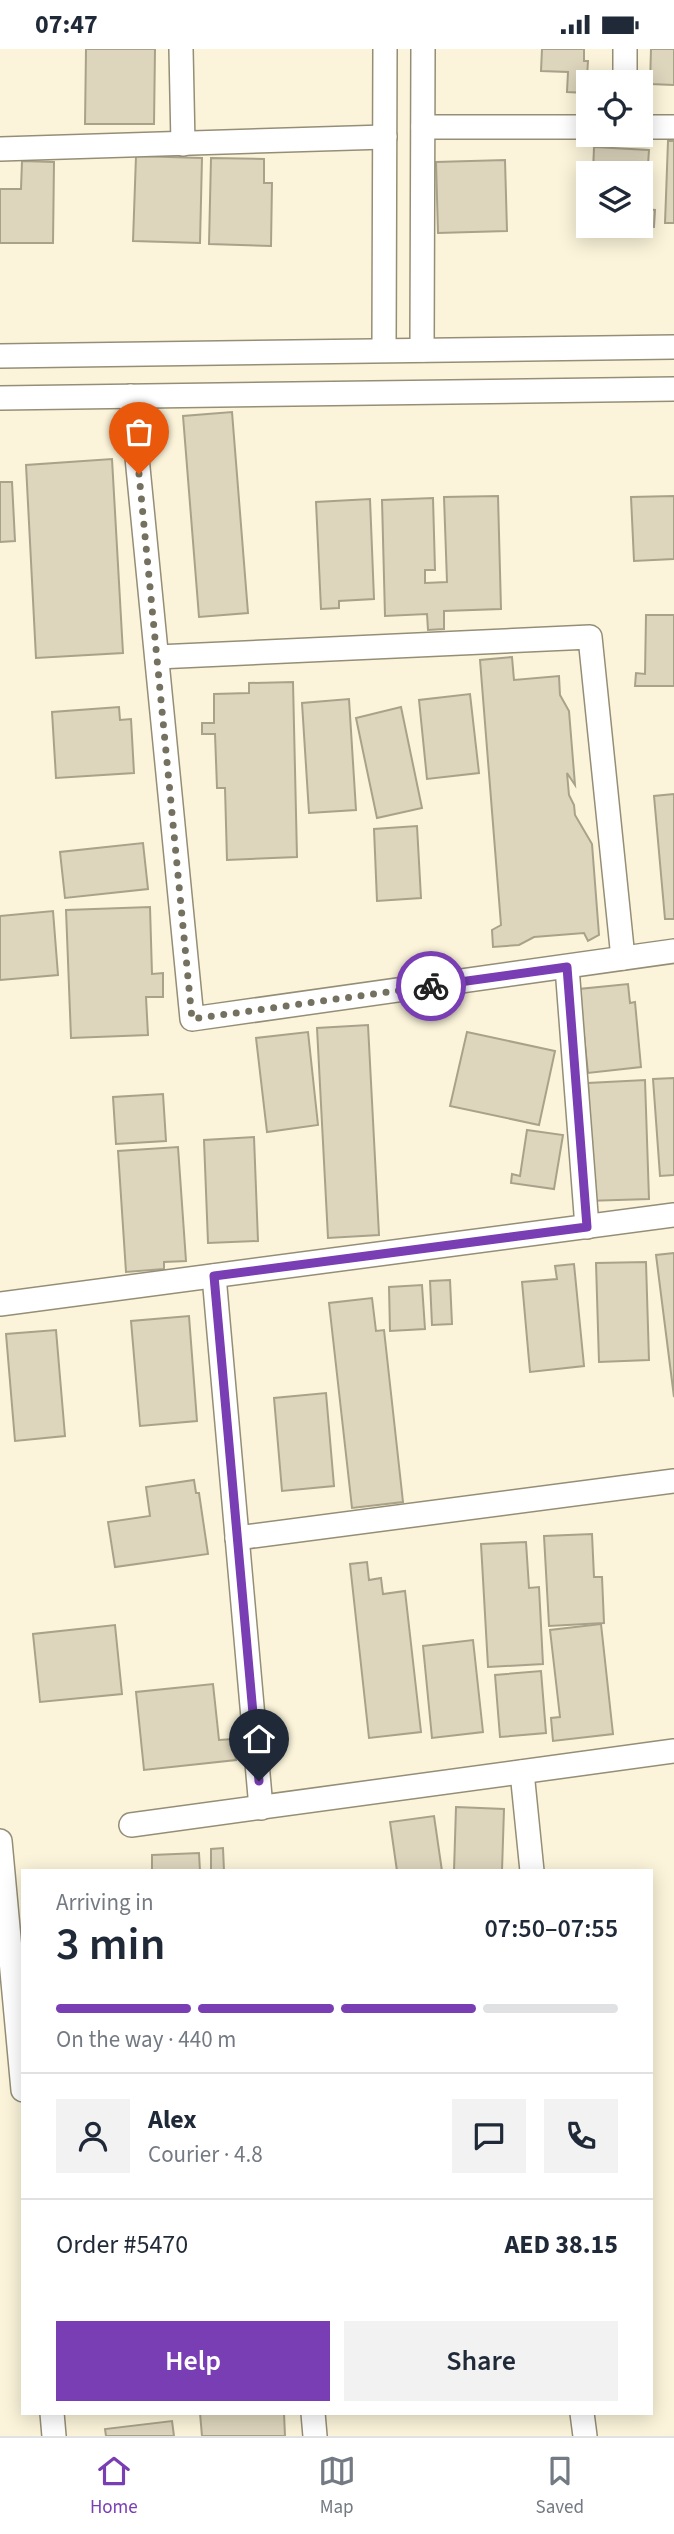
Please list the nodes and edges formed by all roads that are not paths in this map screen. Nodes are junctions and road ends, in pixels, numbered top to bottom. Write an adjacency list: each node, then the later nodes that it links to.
1 (181, 49): 11 (street)
2 (386, 49): 10 (street)
3 (423, 49): 6 (street)
4 (625, 49): 5 (street)
5 (625, 70)
6 (423, 127): 7 (street); 15 (street)
7 (576, 127)
8 (653, 127): 9 (street)
9 (674, 127)
10 (385, 137): 11 (street); 14 (street)
11 (183, 144): 12 (street)
12 (0, 149)
13 (674, 347): 15 (street)
14 (384, 350): 15 (street); 16 (street)
15 (422, 350)
16 (0, 356)
17 (674, 389): 18 (street)
18 (131, 396): 19 (street); 20 (street)
19 (0, 398)
20 (157, 657): 22 (street); 23 (street)
21 (674, 951): 22 (street)
22 (623, 958): 23 (street)
23 (567, 967): 25 (street)
24 (674, 1215): 25 (street)
25 (587, 1227): 26 (street)
26 (214, 1276): 27 (street); 29 (street)
27 (0, 1304)
28 (674, 1481): 29 (street)
29 (237, 1538): 32 (street)
30 (674, 1751): 31 (street)
31 (522, 1772): 32 (street); 35 (street)
32 (261, 1808): 33 (street)
33 (131, 1825)
34 (0, 1841): 36 (street)
35 (532, 1869)
36 (21, 2068)
37 (52, 2415): 40 (street)
38 (313, 2415): 41 (street)
39 (583, 2415): 42 (street)
40 (54, 2436)
41 (315, 2436)
42 (585, 2436)

